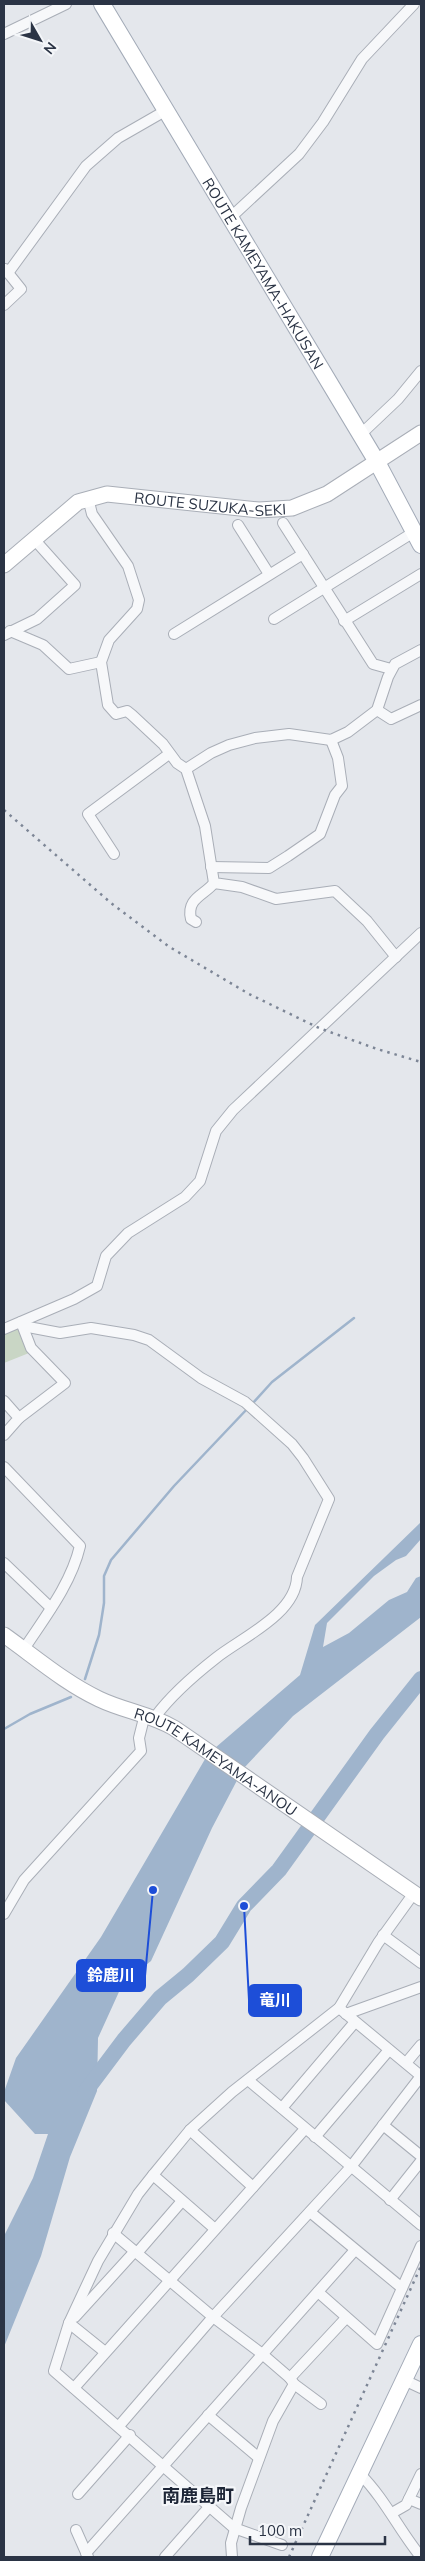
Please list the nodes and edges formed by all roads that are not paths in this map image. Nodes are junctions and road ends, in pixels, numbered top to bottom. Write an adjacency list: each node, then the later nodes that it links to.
1 (66, 4): 4 (street)
2 (102, 4): 5 (main road, ROUTE KAMEYAMA-HAKUSAN)
3 (414, 4): 6 (street)
4 (4, 34)
5 (165, 110): 6 (main road, ROUTE KAMEYAMA-HAKUSAN); 7 (street)
6 (230, 218): 11 (main road, ROUTE KAMEYAMA-HAKUSAN)
7 (6, 269): 8 (street)
8 (4, 305)
9 (421, 371): 11 (street)
10 (421, 434): 12 (main road, ROUTE SUZUKA-SEKI)
11 (360, 435): 12 (main road, ROUTE KAMEYAMA-HAKUSAN)
12 (377, 462): 13 (main road, ROUTE SUZUKA-SEKI); 17 (main road, ROUTE KAMEYAMA-HAKUSAN)
13 (88, 498): 16 (main road, ROUTE SUZUKA-SEKI); 28 (street)
14 (283, 523): 18 (street)
15 (238, 525): 20 (street)
16 (34, 538): 19 (main road, ROUTE SUZUKA-SEKI); 25 (street)
17 (418, 539): 22 (street)
18 (303, 554): 20 (street); 22 (street)
19 (4, 565)
20 (269, 574): 26 (street)
21 (421, 574): 24 (street)
22 (324, 588): 23 (street); 24 (street)
23 (274, 619)
24 (344, 621): 29 (street)
25 (7, 633): 28 (street)
26 (174, 634)
27 (421, 650): 29 (street)
28 (101, 662): 33 (street)
29 (392, 669): 31 (street)
30 (421, 706): 31 (street)
31 (377, 710): 32 (street)
32 (331, 740): 34 (street); 36 (street)
33 (170, 754): 34 (street); 35 (street)
34 (186, 769): 36 (street)
35 (114, 854)
36 (211, 867): 37 (street)
37 (214, 883): 38 (street); 40 (street)
38 (196, 922)
39 (421, 933): 40 (street)
40 (396, 956): 41 (street)
41 (22, 1324): 42 (street); 44 (street); 51 (street)
42 (4, 1329)
43 (4, 1401): 44 (street)
44 (19, 1418): 45 (street)
45 (4, 1435)
46 (4, 1467): 48 (street)
47 (4, 1562): 48 (street)
48 (51, 1608): 50 (street)
49 (4, 1635): 50 (main road, ROUTE KAMEYAMA-ANOU)
50 (24, 1649): 51 (main road, ROUTE KAMEYAMA-ANOU)
51 (150, 1716): 52 (main road, ROUTE KAMEYAMA-ANOU); 53 (street)
52 (414, 1894): 54 (street)
53 (4, 1914)
54 (384, 1935): 55 (street); 57 (street)
55 (421, 1963)
56 (421, 1987): 57 (street)
57 (343, 2011): 58 (street); 63 (street)
58 (356, 2022): 60 (street); 64 (street)
59 (421, 2045): 61 (street)
60 (389, 2050): 61 (street); 68 (street)
61 (406, 2064): 62 (street)
62 (421, 2076): 65 (street)
63 (248, 2080): 64 (street); 66 (street)
64 (282, 2108): 67 (street)
65 (383, 2125): 69 (street); 71 (street)
66 (190, 2130): 72 (street); 73 (street)
67 (304, 2130): 68 (street); 73 (street)
68 (315, 2137): 71 (street)
69 (421, 2156)
70 (421, 2161): 74 (street)
71 (350, 2168): 74 (street); 76 (street)
72 (153, 2174): 75 (street); 79 (street)
73 (253, 2187): 78 (street)
74 (390, 2200): 77 (street)
75 (182, 2201): 78 (street); 82 (street)
76 (310, 2212): 81 (street); 86 (street)
77 (421, 2225)
78 (215, 2229): 83 (street)
79 (113, 2233): 82 (street); 88 (street)
80 (421, 2246): 84 (street)
81 (355, 2250): 84 (street); 85 (street)
82 (136, 2252): 83 (street); 88 (street)
83 (169, 2280): 86 (street); 90 (street)
84 (402, 2288): 87 (street)
85 (318, 2292): 87 (street); 91 (street)
86 (213, 2317): 91 (street); 98 (street)
87 (346, 2318): 93 (street)
88 (70, 2323): 90 (street); 94 (street)
89 (421, 2344): 92 (main road)
90 (105, 2352): 94 (street)
91 (262, 2353): 93 (street); 97 (street)
92 (404, 2380): 95 (street); 102 (main road)
93 (292, 2381): 96 (street); 100 (street)
94 (74, 2388): 98 (street)
95 (421, 2388)
96 (321, 2404)
97 (208, 2415): 100 (street); 101 (street)
98 (119, 2426): 99 (street)
99 (130, 2435): 101 (street); 104 (street)
100 (259, 2458): 109 (street)
101 (163, 2465): 107 (street); 112 (street)
102 (360, 2474): 108 (street); 115 (main road)
103 (421, 2474): 105 (street)
104 (78, 2494)
105 (409, 2499): 106 (street); 108 (street)
106 (421, 2504)
107 (210, 2506): 109 (street); 113 (street)
108 (392, 2512): 116 (street)
109 (234, 2528): 111 (street); 114 (street)
110 (76, 2530): 112 (street)
111 (282, 2545)
112 (87, 2555)
113 (165, 2557)
114 (232, 2557)
115 (320, 2557)
116 (421, 2557)

